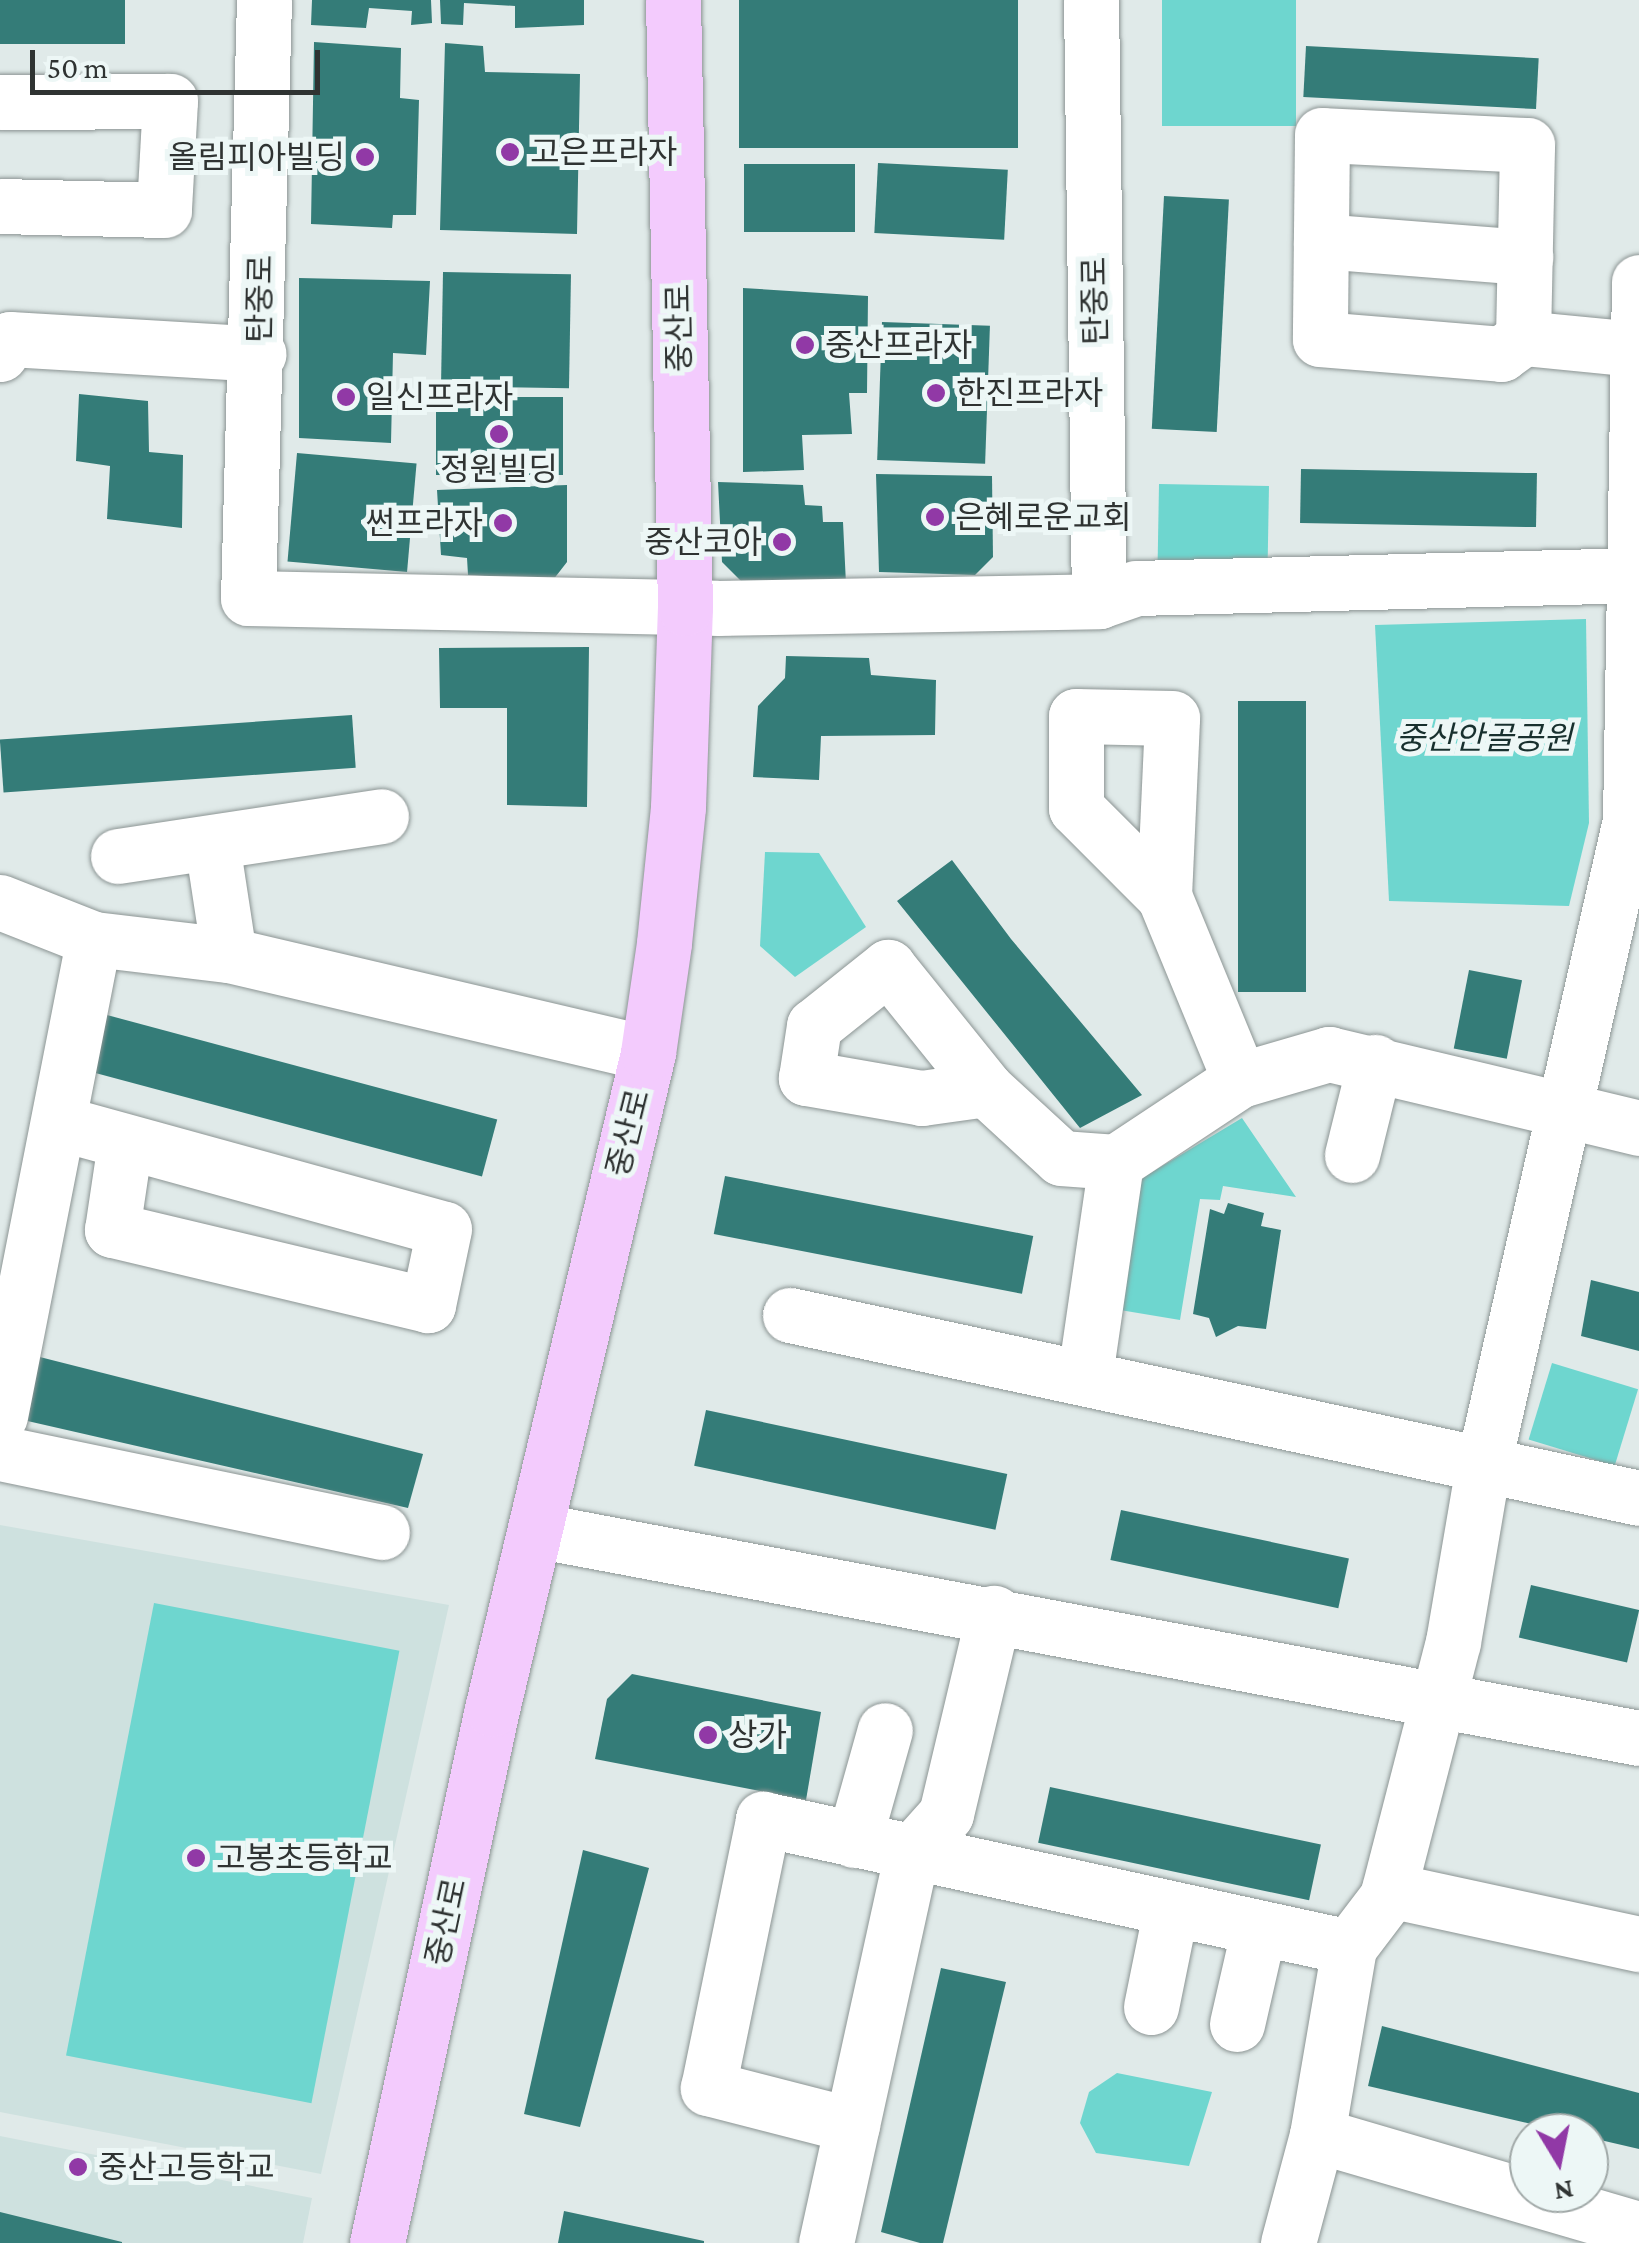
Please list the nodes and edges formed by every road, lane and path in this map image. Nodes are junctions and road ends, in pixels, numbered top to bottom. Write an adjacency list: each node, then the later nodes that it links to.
1 (264, 0): 12 (street, 탄중로)
2 (673, 0): 16 (main road, 중산로)
3 (1091, 0): 15 (street, 탄중로)
4 (0, 102): 5 (street)
5 (0, 206)
6 (1321, 241): 7 (street); 7 (street); 9 (street)
7 (1525, 258): 9 (street)
8 (1639, 282): 11 (street)
9 (1523, 338): 11 (street)
10 (3, 342): 12 (street)
11 (1636, 349): 13 (street)
12 (260, 354): 16 (street, 탄중로)
13 (1638, 472): 14 (street)
14 (1638, 576): 15 (street); 18 (street)
15 (1098, 601): 16 (street)
16 (685, 608): 25 (main road, 중산로)
17 (381, 816): 19 (street)
18 (1634, 821): 29 (street)
19 (212, 844): 20 (street); 24 (street)
20 (118, 856)
21 (1164, 896): 27 (street)
22 (0, 902): 23 (street)
23 (94, 938): 24 (street); 30 (street)
24 (229, 954): 25 (street)
25 (648, 1052): 41 (main road, 중산로)
26 (1375, 1062): 27 (street); 29 (street); 33 (street)
27 (1240, 1080): 34 (street)
28 (986, 1089): 34 (street)
29 (1564, 1110): 31 (street); 39 (street)
30 (60, 1123): 32 (street); 37 (street)
31 (1639, 1128)
32 (126, 1144): 32 (street)
33 (1352, 1155)
34 (1116, 1162): 36 (street)
35 (790, 1315): 36 (street)
36 (1085, 1375): 39 (street)
37 (0, 1416)
38 (0, 1453): 42 (street)
39 (1483, 1466): 40 (street); 44 (street)
40 (1639, 1498)
41 (535, 1530): 43 (street); 59 (main road, 중산로)
42 (382, 1532)
43 (994, 1613): 44 (street); 48 (street)
44 (1437, 1698): 46 (street); 49 (street)
45 (885, 1730): 47 (street)
46 (1639, 1738)
47 (854, 1840): 48 (street); 56 (street)
48 (912, 1852): 50 (street); 56 (street)
49 (1389, 1890): 52 (street); 53 (street)
50 (1171, 1909): 51 (street); 54 (street)
51 (1259, 1928): 53 (street); 55 (street)
52 (1639, 1944)
53 (1349, 1947): 57 (street)
54 (1151, 2007)
55 (1237, 2024)
56 (852, 2125): 60 (street)
57 (1317, 2135): 58 (street); 61 (street)
58 (1639, 2229)
59 (377, 2243)
60 (826, 2243)
61 (1288, 2243)

